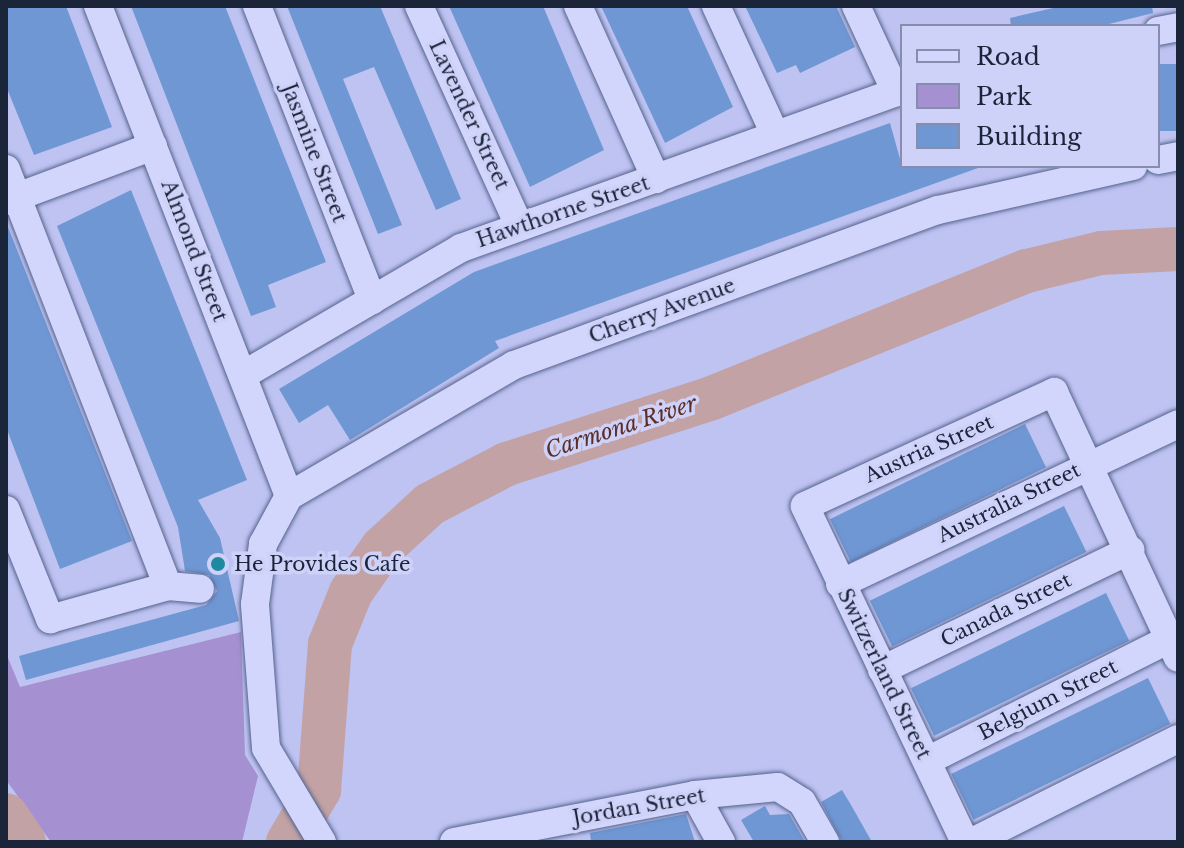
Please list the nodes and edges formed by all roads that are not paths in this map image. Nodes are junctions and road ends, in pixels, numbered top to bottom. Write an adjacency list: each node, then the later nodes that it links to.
1 (98, 6): 9 (street, Almond Street)
2 (257, 6): 15 (street, Jasmine Street)
3 (419, 6): 14 (street, Lavender Street)
4 (578, 6): 12 (street)
5 (716, 6): 8 (street)
6 (856, 6): 7 (street)
7 (899, 91): 8 (street, Hawthorne Street)
8 (775, 134): 12 (street, Hawthorne Street)
9 (153, 146): 13 (street); 16 (street, Almond Street)
10 (1124, 168): 19 (street, Cherry Avenue)
11 (6, 169): 13 (street)
12 (656, 179): 14 (street, Hawthorne Street)
13 (12, 199): 24 (street)
14 (519, 225): 15 (street, Hawthorne Street)
15 (372, 300): 16 (street, Hawthorne Street)
16 (243, 375): 19 (street, Almond Street)
17 (1176, 428): 18 (street, Australia Street)
18 (1092, 464): 20 (street, Austria Street); 22 (street); 23 (street, Australia Street)
19 (289, 496): 31 (street, Cherry Avenue)
20 (805, 506): 23 (street, Switzerland Street)
21 (6, 510): 24 (street)
22 (1130, 550): 26 (street); 27 (street, Canada Street)
23 (840, 584): 27 (street, Switzerland Street)
24 (168, 586): 25 (street)
25 (200, 589)
26 (1174, 648): 29 (street, Belgium Street)
27 (882, 670): 29 (street, Switzerland Street)
28 (1178, 739): 36 (street)
29 (927, 761): 35 (street, Switzerland Street)
30 (695, 795): 32 (street, Jordan Street); 33 (street); 34 (street, Jordan Street)
31 (322, 842)
32 (454, 842)
33 (721, 842)
34 (825, 842)
35 (965, 842)
36 (972, 842)

